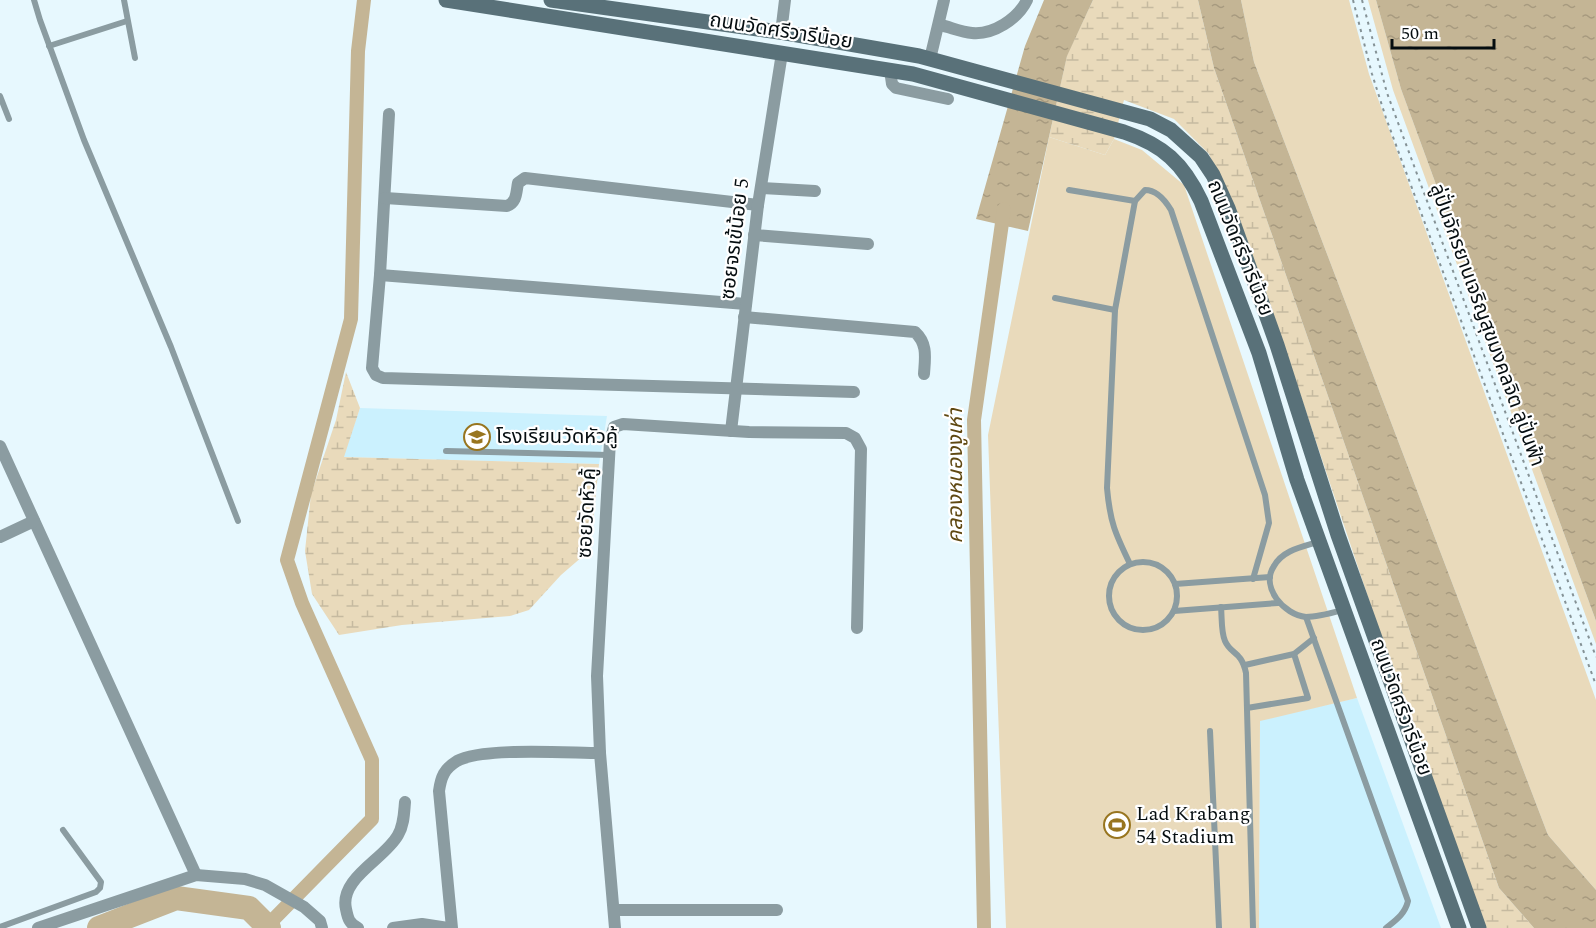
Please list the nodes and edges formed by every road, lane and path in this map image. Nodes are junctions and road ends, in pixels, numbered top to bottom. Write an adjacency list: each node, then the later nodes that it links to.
1 (34, 0): 13 (lane)
2 (124, 0): 10 (lane)
3 (446, 0): 14 (main road, ถนนวัดศรีวารีน้อย)
4 (551, 0): 12 (main road, ถนนวัดศรีวารีน้อย)
5 (784, 0): 12 (street)
6 (944, 0): 11 (street)
7 (1027, 0): 11 (street)
8 (1353, 0): 60 (path)
9 (1362, 0): 58 (path, ลู่ปั่นจักรยานเจริญสุขมงคลจิต ลู่ปั่นฟ้า)
10 (127, 21): 13 (lane); 15 (lane)
11 (940, 25): 16 (street)
12 (781, 33): 14 (main road); 16 (main road, ถนนวัดศรีวารีน้อย)
13 (49, 45): 42 (lane)
14 (782, 52): 17 (main road, ถนนวัดศรีวารีน้อย); 22 (street, ซอยจรเข้น้อย 5)
15 (135, 58)
16 (935, 60): 80 (main road, ถนนวัดศรีวารีน้อย)
17 (890, 70): 19 (street); 45 (main road, ถนนวัดศรีวารีน้อย)
18 (0, 96): 21 (lane)
19 (948, 99)
20 (389, 114): 25 (street)
21 (9, 119)
22 (761, 188): 24 (street); 27 (street, ซอยจรเข้น้อย 5)
23 (1069, 190): 26 (lane)
24 (815, 191)
25 (385, 198): 27 (street); 30 (street)
26 (1135, 201): 33 (lane); 48 (lane)
27 (758, 205): 28 (street, ซอยจรเข้น้อย 5)
28 (754, 235): 29 (street); 32 (street, ซอยจรเข้น้อย 5)
29 (868, 244)
30 (380, 275): 32 (street); 36 (street)
31 (1055, 298): 33 (lane)
32 (746, 304): 34 (street, ซอยจรเข้น้อย 5)
33 (1115, 310): 46 (lane)
34 (744, 317): 35 (street); 36 (street, ซอยจรเข้น้อย 5)
35 (924, 374)
36 (736, 389): 37 (street); 38 (street, ซอยจรเข้น้อย 5)
37 (854, 392)
38 (730, 431): 41 (street, ซอยวัดหัวคู้); 55 (street, ซอยวัดหัวคู้)
39 (0, 446): 43 (street)
40 (446, 451): 41 (lane)
41 (610, 455): 63 (street, ซอยวัดหัวคู้)
42 (238, 521)
43 (34, 522): 44 (street); 66 (street)
44 (0, 537)
45 (1320, 542): 47 (lane); 52 (main road, ถนนวัดศรีวารีน้อย)
46 (1131, 564): 49 (lane); 53 (lane)
47 (1270, 577): 48 (lane); 50 (lane)
48 (1253, 579): 49 (lane)
49 (1175, 584): 53 (lane)
50 (1278, 603): 51 (lane); 54 (lane)
51 (1221, 607): 53 (lane); 59 (lane)
52 (1344, 610): 54 (lane); 79 (main road, ถนนวัดศรีวารีน้อย)
53 (1174, 611)
54 (1306, 616): 56 (lane)
55 (857, 628)
56 (1314, 638): 57 (lane); 78 (lane)
57 (1294, 654): 59 (lane); 61 (lane)
58 (1596, 657)
59 (1245, 665): 61 (lane)
60 (1596, 685)
61 (1247, 708): 77 (lane)
62 (1210, 731): 76 (lane)
63 (600, 753): 67 (street, ซอยวัดหัวคู้); 74 (street)
64 (405, 802): 72 (street)
65 (63, 830): 69 (lane)
66 (196, 875): 70 (street); 71 (street)
67 (614, 910): 68 (street); 75 (street, ซอยวัดหัวคู้)
68 (777, 910)
69 (0, 927)
70 (38, 928)
71 (322, 928)
72 (358, 928)
73 (393, 928): 74 (street)
74 (450, 928)
75 (615, 928)
76 (1219, 928)
77 (1253, 928)
78 (1386, 928)
79 (1459, 928)
80 (1479, 928)

